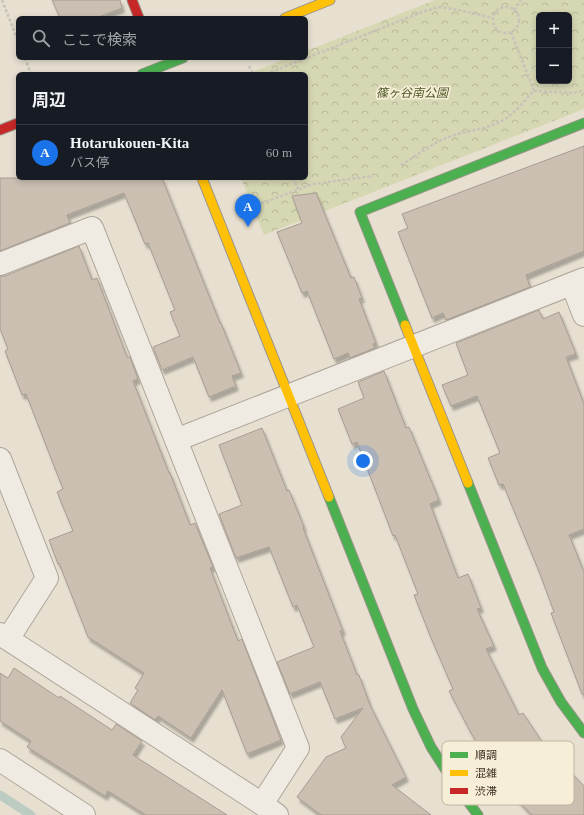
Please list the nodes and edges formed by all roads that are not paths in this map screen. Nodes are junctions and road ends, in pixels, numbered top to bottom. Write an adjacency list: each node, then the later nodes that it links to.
1 (132, 0): 3 (street)
2 (330, 0): 4 (street)
3 (138, 16)
4 (290, 16)
5 (156, 60): 7 (street)
6 (179, 60): 7 (street)
7 (160, 71)
8 (584, 123): 15 (street)
9 (16, 124): 10 (street)
10 (0, 130)
11 (203, 180): 16 (street)
12 (0, 264): 17 (street)
13 (578, 281): 14 (street); 15 (street)
14 (584, 315)
15 (413, 346): 16 (street); 20 (street)
16 (289, 396): 17 (street); 22 (street)
17 (176, 440): 24 (street)
18 (0, 459): 19 (street)
19 (4, 637): 24 (street)
20 (584, 733)
21 (0, 760): 25 (street)
22 (442, 764)
23 (470, 805): 26 (street)
24 (269, 809)
25 (84, 815)
26 (478, 815)

